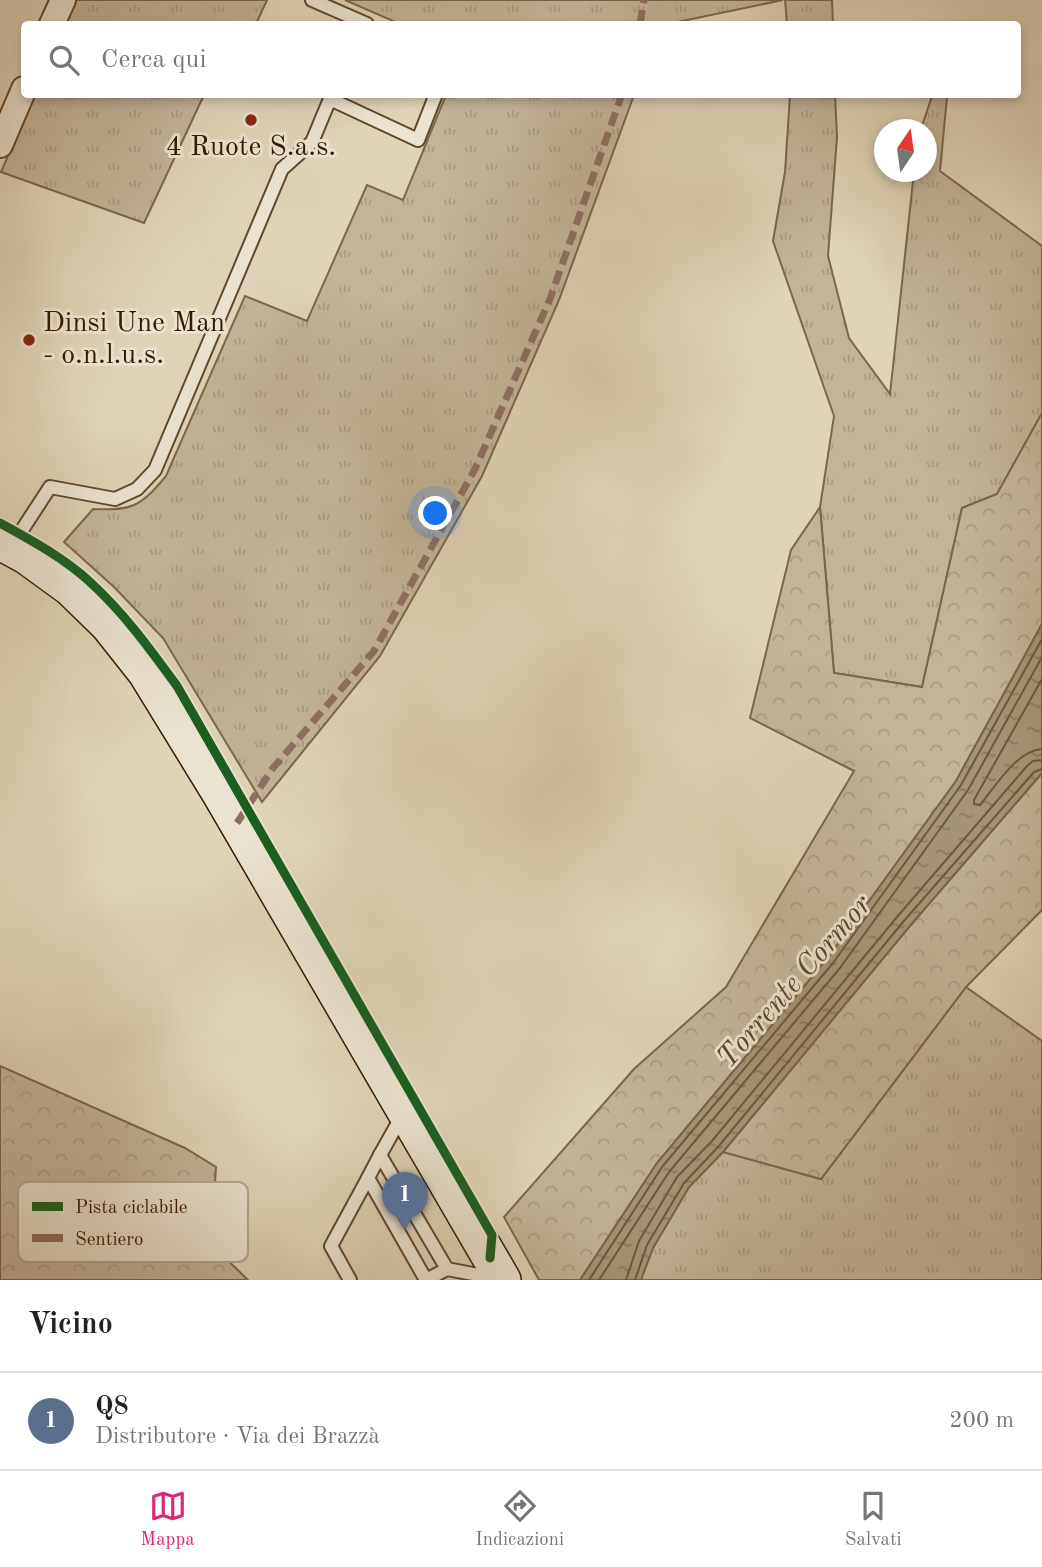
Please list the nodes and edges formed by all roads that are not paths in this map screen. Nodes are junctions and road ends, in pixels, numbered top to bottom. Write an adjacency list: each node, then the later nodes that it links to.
1 (62, 0): 3 (street)
2 (312, 0): 4 (lane)
3 (53, 21)
4 (357, 21)
5 (21, 96): 9 (street)
6 (331, 98): 10 (lane)
7 (333, 98): 8 (lane)
8 (434, 98)
9 (0, 145)
10 (6, 545): 11 (main road)
11 (405, 1110): 12 (lane); 16 (main road)
12 (380, 1155): 13 (lane); 14 (lane)
13 (368, 1178): 14 (lane); 15 (lane)
14 (447, 1269): 16 (lane)
15 (350, 1280)
16 (503, 1280)

